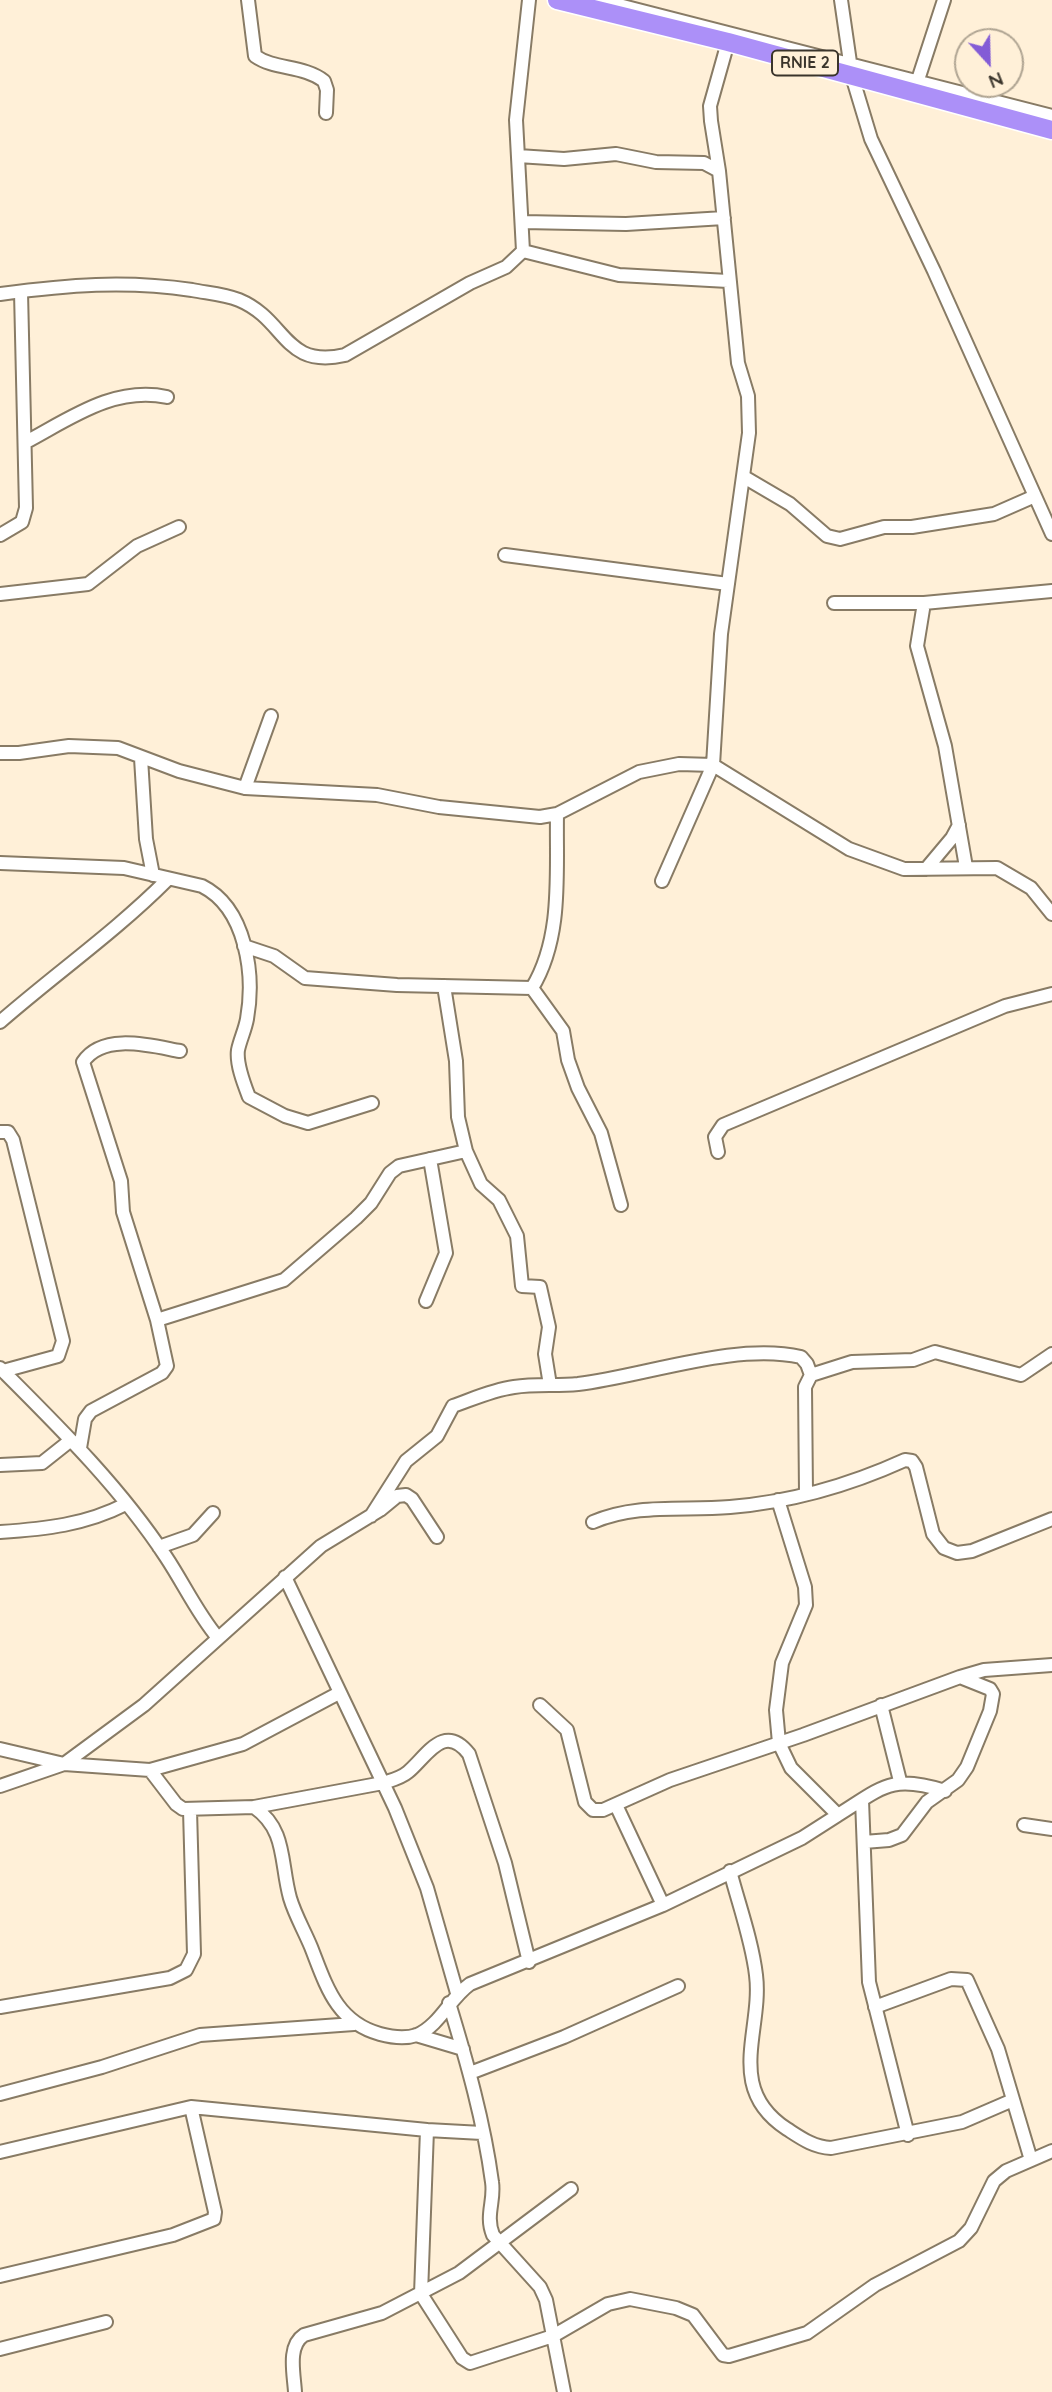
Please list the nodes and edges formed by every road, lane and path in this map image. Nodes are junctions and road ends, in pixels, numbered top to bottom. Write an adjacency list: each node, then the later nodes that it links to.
1 (248, 0): 10 (street)
2 (529, 0): 13 (street)
3 (557, 0): 7 (highway, RNIE 2 / RNIE 2)
4 (599, 0): 8 (street)
5 (841, 0): 8 (street)
6 (944, 0): 9 (street)
7 (728, 42): 8 (highway, RNIE 2 / RNIE 2); 14 (street)
8 (851, 70): 9 (highway, RNIE 2 / RNIE 2); 24 (street)
9 (916, 87): 11 (street); 12 (highway, RNIE 2 / RNIE 2)
10 (326, 113)
11 (1052, 116)
12 (1052, 130)
13 (518, 156): 14 (street); 16 (street)
14 (719, 171): 15 (street)
15 (724, 218): 16 (street); 18 (street)
16 (523, 222): 17 (street)
17 (523, 251): 18 (street); 19 (street)
18 (728, 281): 23 (street)
19 (21, 292): 20 (street); 22 (street)
20 (0, 295)
21 (167, 397): 22 (street)
22 (26, 442): 27 (street)
23 (744, 477): 24 (street); 29 (street)
24 (1035, 496): 26 (street)
25 (179, 527): 31 (street)
26 (1052, 534)
27 (0, 535)
28 (505, 555): 29 (street)
29 (728, 584): 37 (street)
30 (1052, 591): 33 (street)
31 (0, 594)
32 (834, 603): 33 (street)
33 (924, 603): 40 (street)
34 (271, 716): 38 (street)
35 (0, 753): 36 (street)
36 (141, 758): 38 (street); 44 (street)
37 (713, 765): 39 (street); 43 (street); 46 (street)
38 (245, 789): 39 (street)
39 (557, 814): 50 (street)
40 (959, 825): 42 (street); 43 (street)
41 (0, 863): 44 (street)
42 (966, 867): 43 (street); 47 (street)
43 (926, 869)
44 (153, 875): 45 (street)
45 (167, 880): 48 (street); 52 (street)
46 (662, 881)
47 (1052, 914)
48 (244, 946): 49 (street); 54 (street)
49 (444, 986): 50 (street); 56 (street)
50 (532, 988): 59 (street)
51 (1052, 994): 57 (street)
52 (0, 1022)
53 (180, 1051): 61 (street)
54 (372, 1102)
55 (0, 1132): 63 (street)
56 (466, 1151): 58 (street); 65 (street)
57 (718, 1152)
58 (430, 1159): 60 (street); 61 (street)
59 (621, 1205)
60 (426, 1301)
61 (157, 1320): 66 (street)
62 (1052, 1354): 64 (street)
63 (1, 1369): 66 (street)
64 (811, 1375): 65 (street); 68 (street)
65 (550, 1385): 72 (street)
66 (76, 1444): 67 (street); 70 (street)
67 (0, 1465)
68 (806, 1493): 69 (street); 73 (street)
69 (778, 1500): 74 (street); 85 (street)
70 (125, 1504): 75 (street); 77 (street)
71 (213, 1513): 77 (street)
72 (371, 1516): 76 (street); 78 (street)
73 (1052, 1519)
74 (593, 1522)
75 (0, 1532)
76 (437, 1537)
77 (159, 1547): 79 (street)
78 (285, 1577): 79 (street); 82 (street)
79 (218, 1638): 87 (street)
80 (1052, 1665): 81 (street)
81 (960, 1677): 84 (street); 92 (street)
82 (339, 1693): 88 (street); 90 (street)
83 (540, 1704): 94 (street)
84 (881, 1705): 85 (street); 89 (street)
85 (779, 1743): 94 (street); 97 (street)
86 (0, 1749): 87 (street)
87 (64, 1764): 88 (street); 91 (street)
88 (150, 1769): 96 (street)
89 (900, 1781): 92 (street); 93 (street)
90 (383, 1783): 95 (street); 103 (street); 105 (street)
91 (0, 1786)
92 (945, 1791): 100 (street)
93 (862, 1800): 97 (street); 100 (street)
94 (616, 1805): 102 (street)
95 (254, 1807): 96 (street); 108 (street)
96 (190, 1810): 106 (street)
97 (838, 1815): 101 (street)
98 (1024, 1825): 99 (street)
99 (1052, 1829)
100 (864, 1842): 107 (street)
101 (730, 1871): 102 (street); 117 (street)
102 (663, 1905): 103 (street)
103 (529, 1962): 105 (street)
104 (678, 1986): 111 (street)
105 (453, 1998): 109 (street); 110 (street)
106 (0, 2007)
107 (875, 2007): 113 (street); 117 (street)
108 (354, 2024): 109 (street); 112 (street)
109 (416, 2035): 110 (street)
110 (463, 2049): 111 (street)
111 (470, 2073): 116 (street)
112 (0, 2094)
113 (1013, 2100): 117 (street); 120 (street)
114 (191, 2107): 115 (street); 119 (street); 123 (street)
115 (427, 2130): 116 (street); 124 (street)
116 (482, 2133): 122 (street)
117 (908, 2135)
118 (1052, 2151): 120 (street)
119 (0, 2152)
120 (1031, 2160): 126 (street)
121 (571, 2189): 122 (street)
122 (500, 2244): 124 (street); 126 (street)
123 (0, 2276)
124 (421, 2294): 126 (street); 128 (street)
125 (106, 2322): 127 (street)
126 (553, 2336): 129 (street)
127 (0, 2349)
128 (295, 2392)
129 (564, 2392)

